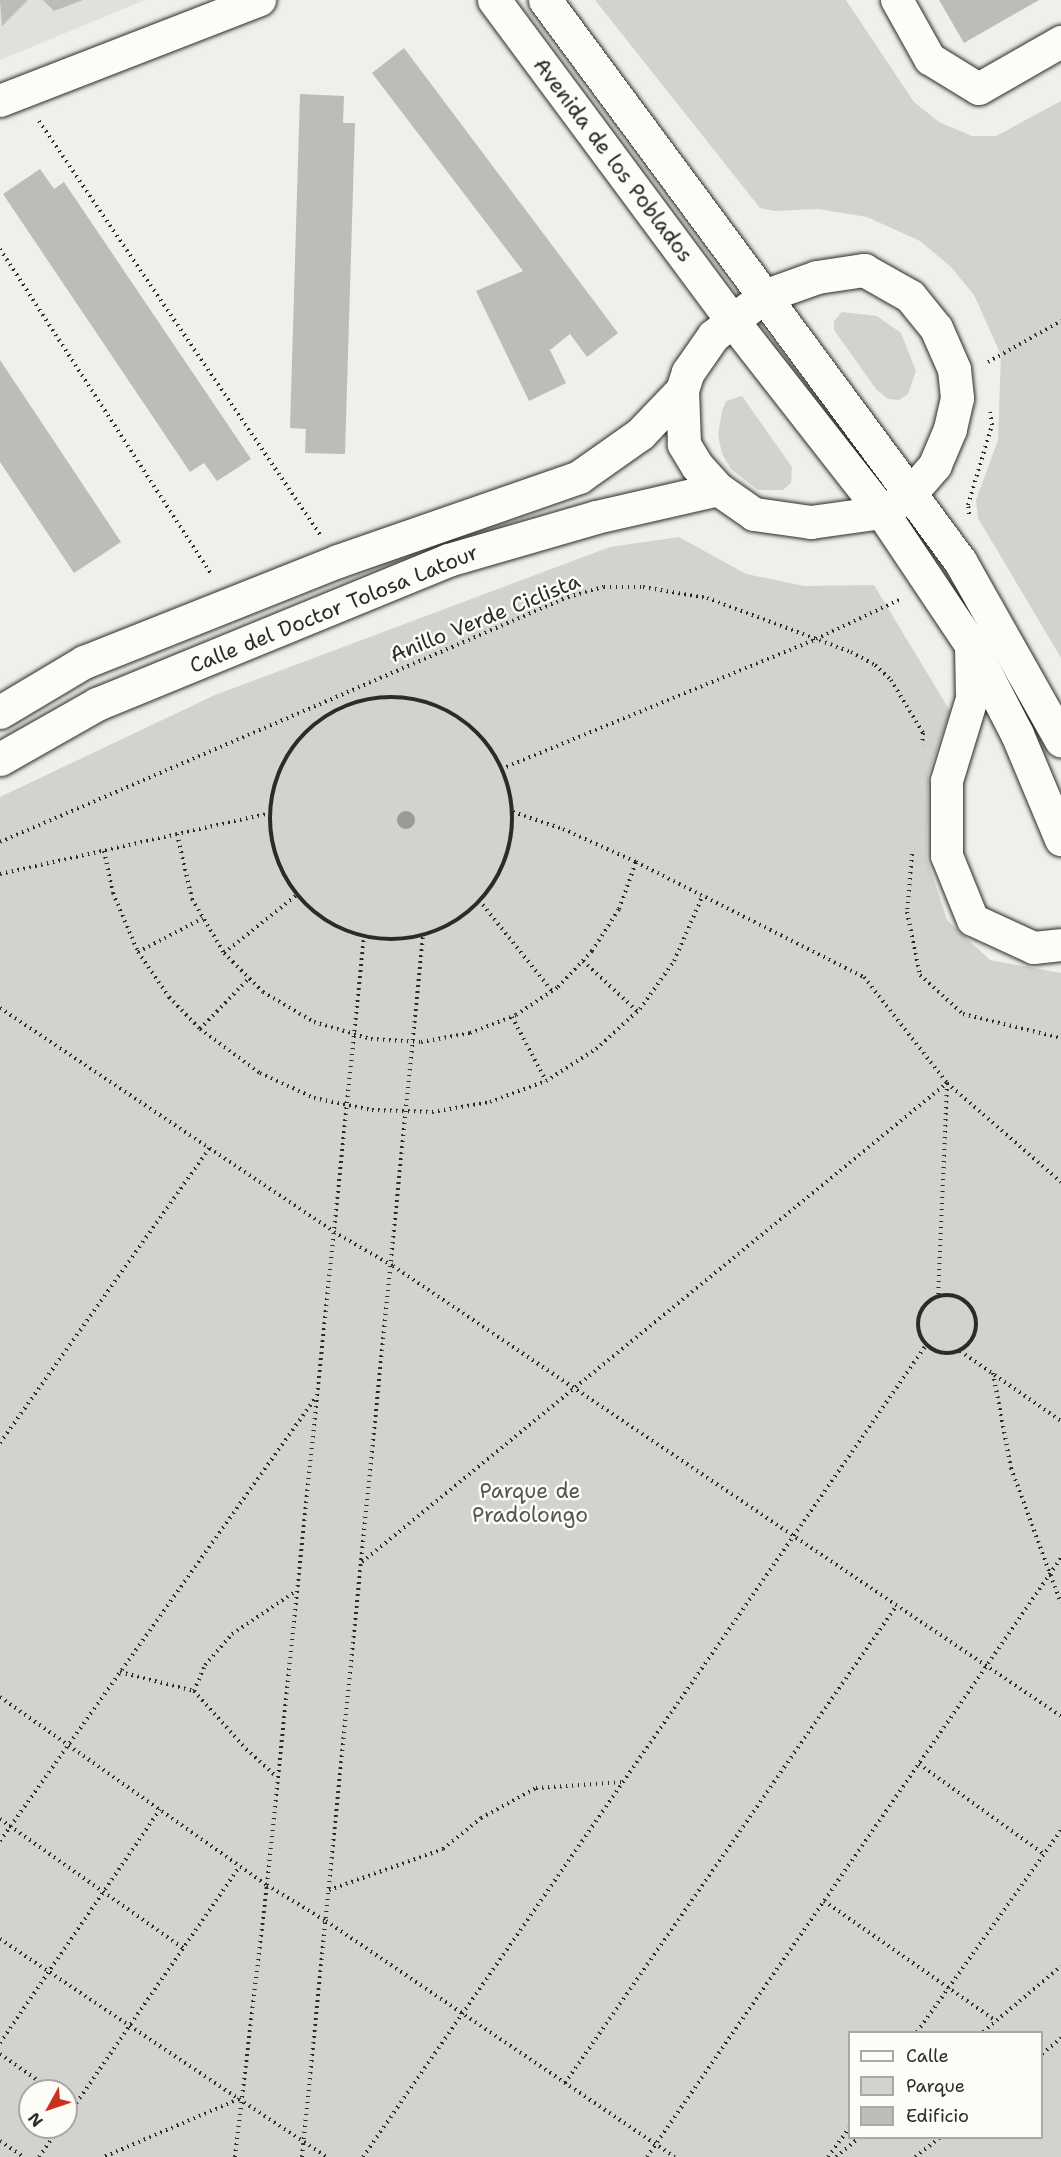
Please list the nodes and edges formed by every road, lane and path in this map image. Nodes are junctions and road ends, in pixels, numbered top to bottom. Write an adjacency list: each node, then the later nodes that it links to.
1 (260, 0): 6 (street)
2 (494, 0): 9 (street, Avenida de los Poblados)
3 (545, 0): 8 (street, Avenida de los Poblados)
4 (897, 0): 5 (street)
5 (1061, 42)
6 (10, 97): 18 (path)
7 (0, 249): 20 (path)
8 (764, 296): 9 (street); 15 (street, Avenida de los Poblados); 15 (street)
9 (732, 320): 12 (street); 16 (street, Avenida de los Poblados)
10 (1061, 321): 11 (path)
11 (988, 371)
12 (682, 390): 14 (street); 18 (street, Calle del Doctor Tolosa Latour)
13 (989, 405): 17 (path)
14 (718, 489): 16 (street); 26 (street, Calle del Doctor Tolosa Latour)
15 (910, 494): 16 (street); 24 (street, Avenida de los Poblados)
16 (882, 512): 19 (street, Avenida de los Poblados)
17 (970, 524)
18 (338, 561): 20 (street, Calle del Doctor Tolosa Latour)
19 (928, 582): 21 (path); 22 (street, Avenida de los Poblados)
20 (231, 604): 23 (street, Calle del Doctor Tolosa Latour)
21 (816, 639): 25 (path, Anillo Verde Ciclista); 28 (path); 33 (path, Anillo Verde Ciclista)
22 (971, 645): 27 (street, Avenida de los Poblados); 44 (street)
23 (0, 712)
24 (1059, 730): 27 (street)
25 (921, 757)
26 (0, 759)
27 (1029, 764): 32 (street, Avenida de los Poblados)
28 (501, 769): 29 (path); 30 (path)
29 (513, 812): 36 (path); 40 (path)
30 (270, 813): 31 (path); 38 (path)
31 (177, 834): 34 (path); 41 (path)
32 (1061, 839)
33 (0, 842)
34 (104, 851): 37 (path); 45 (path)
35 (912, 852): 55 (path)
36 (636, 862): 39 (path); 47 (path)
37 (0, 874)
38 (298, 894): 43 (path); 46 (path)
39 (703, 895): 51 (path); 58 (path)
40 (479, 900): 42 (path); 49 (path)
41 (203, 918): 45 (path); 46 (path)
42 (423, 936): 43 (path); 56 (path)
43 (364, 937): 54 (path)
44 (1061, 945)
45 (138, 952): 53 (path)
46 (225, 953): 48 (path)
47 (583, 961): 49 (path); 51 (path)
48 (249, 978): 53 (path); 54 (path)
49 (552, 991): 52 (path)
50 (0, 1008): 61 (path)
51 (637, 1011): 57 (path)
52 (512, 1017): 56 (path); 57 (path)
53 (200, 1029): 59 (path)
54 (354, 1034): 56 (path); 59 (path)
55 (1061, 1038)
56 (414, 1041): 60 (path)
57 (546, 1081): 60 (path)
58 (947, 1083): 62 (path); 65 (path); 69 (path)
59 (347, 1105): 60 (path); 63 (path)
60 (407, 1111): 64 (path)
61 (210, 1148): 63 (path); 72 (path)
62 (1061, 1182)
63 (334, 1232): 64 (path); 70 (path)
64 (393, 1266): 69 (path); 75 (path)
65 (938, 1296): 66 (path); 67 (path)
66 (926, 1345): 67 (path); 73 (path)
67 (960, 1351): 68 (path)
68 (993, 1373): 71 (path); 76 (path)
69 (577, 1389): 73 (path); 75 (path)
70 (317, 1396): 77 (path); 81 (path)
71 (1061, 1421)
72 (0, 1443)
73 (795, 1536): 79 (path); 88 (path)
74 (1061, 1558): 76 (path)
75 (362, 1562): 97 (path)
76 (1050, 1574): 78 (path); 80 (path)
77 (297, 1591): 82 (path); 87 (path)
78 (1061, 1603)
79 (897, 1605): 80 (path); 116 (path)
80 (987, 1665): 84 (path); 86 (path)
81 (120, 1672): 82 (path); 85 (path)
82 (194, 1691): 87 (path)
83 (0, 1697): 85 (path)
84 (1061, 1716)
85 (68, 1745): 89 (path); 91 (path)
86 (919, 1764): 94 (path); 99 (path)
87 (278, 1778): 96 (path)
88 (624, 1782): 97 (path); 106 (path)
89 (160, 1809): 95 (path); 98 (path)
90 (0, 1819): 91 (path)
91 (10, 1826): 93 (path); 98 (path)
92 (1061, 1830): 94 (path)
93 (0, 1841)
94 (1044, 1854): 105 (path)
95 (240, 1866): 96 (path); 102 (path)
96 (267, 1885): 100 (path); 117 (path)
97 (329, 1890): 100 (path)
98 (103, 1892): 102 (path); 104 (path)
99 (824, 1901): 105 (path); 125 (path)
100 (326, 1921): 106 (path); 124 (path)
101 (0, 1939): 104 (path)
102 (183, 1948): 108 (path)
103 (1061, 1966): 107 (path)
104 (49, 1971): 108 (path); 112 (path)
105 (949, 1988): 107 (path); 109 (path)
106 (464, 2014): 116 (path); 132 (path)
107 (996, 2021): 110 (path)
108 (129, 2026): 117 (path); 118 (path)
109 (918, 2031)
110 (984, 2031)
111 (1061, 2038): 113 (path)
112 (0, 2043)
113 (1043, 2052)
114 (0, 2054): 115 (path)
115 (36, 2079)
116 (566, 2083): 125 (path)
117 (239, 2099): 124 (path); 128 (path); 129 (path)
118 (78, 2100)
119 (848, 2128): 135 (path)
120 (52, 2139): 127 (path)
121 (858, 2139): 136 (path)
122 (938, 2139): 137 (path)
123 (0, 2141): 126 (path)
124 (304, 2141): 130 (path); 131 (path)
125 (656, 2144): 133 (path); 134 (path)
126 (24, 2157)
127 (39, 2157)
128 (104, 2157)
129 (235, 2157)
130 (302, 2157)
131 (327, 2157)
132 (363, 2157)
133 (647, 2157)
134 (675, 2157)
135 (828, 2157)
136 (836, 2157)
137 (915, 2157)

